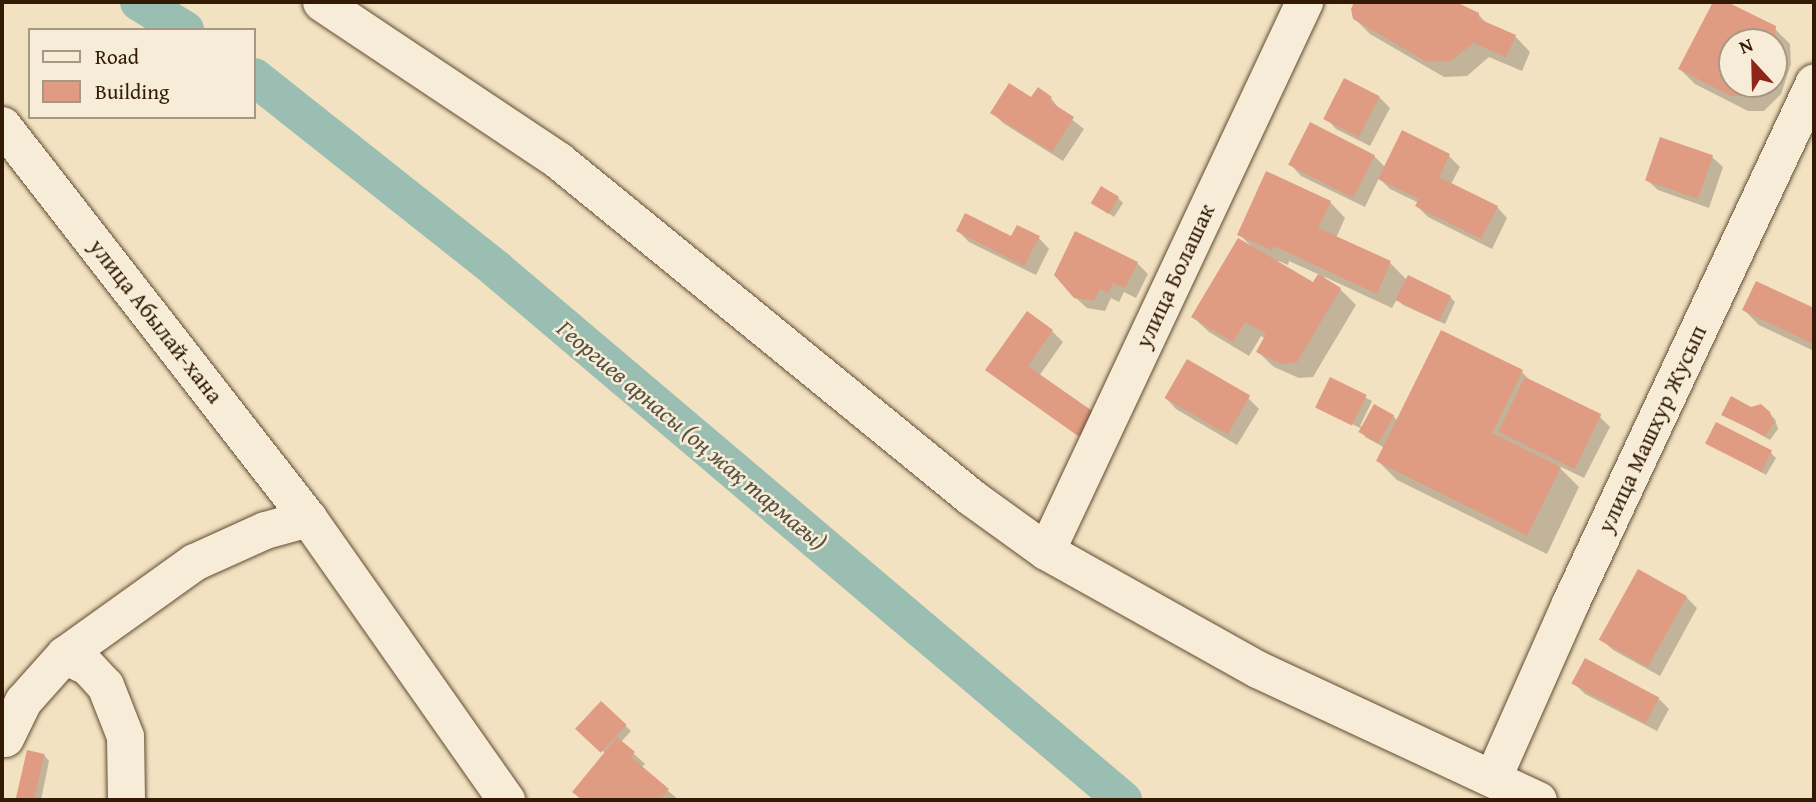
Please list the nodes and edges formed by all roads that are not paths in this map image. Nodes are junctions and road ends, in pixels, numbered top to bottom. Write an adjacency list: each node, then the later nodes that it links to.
1 (321, 2): 6 (street)
2 (1304, 2): 6 (street, улица Болашак)
3 (1814, 82): 9 (street, улица Машхур Жусып)
4 (2, 125): 5 (street, улица Абылай-хана)
5 (308, 518): 7 (street); 11 (street, улица Абылай-хана)
6 (1046, 551): 9 (street)
7 (64, 655): 8 (street); 10 (street)
8 (5, 738)
9 (1493, 777): 12 (street)
10 (126, 800)
11 (506, 800)
12 (1538, 800)

